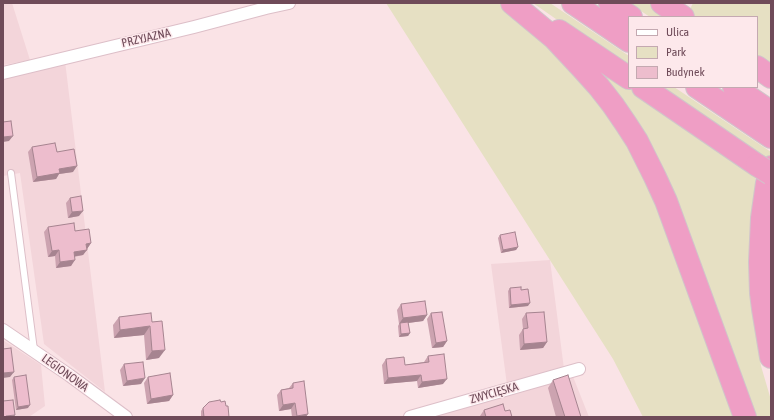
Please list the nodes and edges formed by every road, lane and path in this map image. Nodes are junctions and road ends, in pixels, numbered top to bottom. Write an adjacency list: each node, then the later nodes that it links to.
1 (288, 3): 11 (street, PRZYJAZNA)
2 (512, 3): 27 (highway)
3 (516, 3): 12 (highway)
4 (573, 3): 9 (highway)
5 (610, 3): 7 (highway)
6 (662, 3): 8 (highway)
7 (630, 16)
8 (682, 16)
9 (628, 40)
10 (758, 68): 13 (highway)
11 (3, 73)
12 (628, 77)
13 (771, 77)
14 (644, 88): 19 (highway)
15 (698, 88): 18 (highway)
16 (735, 88): 17 (highway)
17 (771, 112)
18 (768, 135)
19 (766, 169): 23 (highway)
20 (11, 173): 22 (lane)
21 (3, 330): 22 (street, LEGIONOWA)
22 (34, 350): 25 (street, LEGIONOWA)
23 (771, 357)
24 (579, 369): 26 (street, ZWYCIĘSKA)
25 (126, 417)
26 (410, 417)
27 (745, 417)

